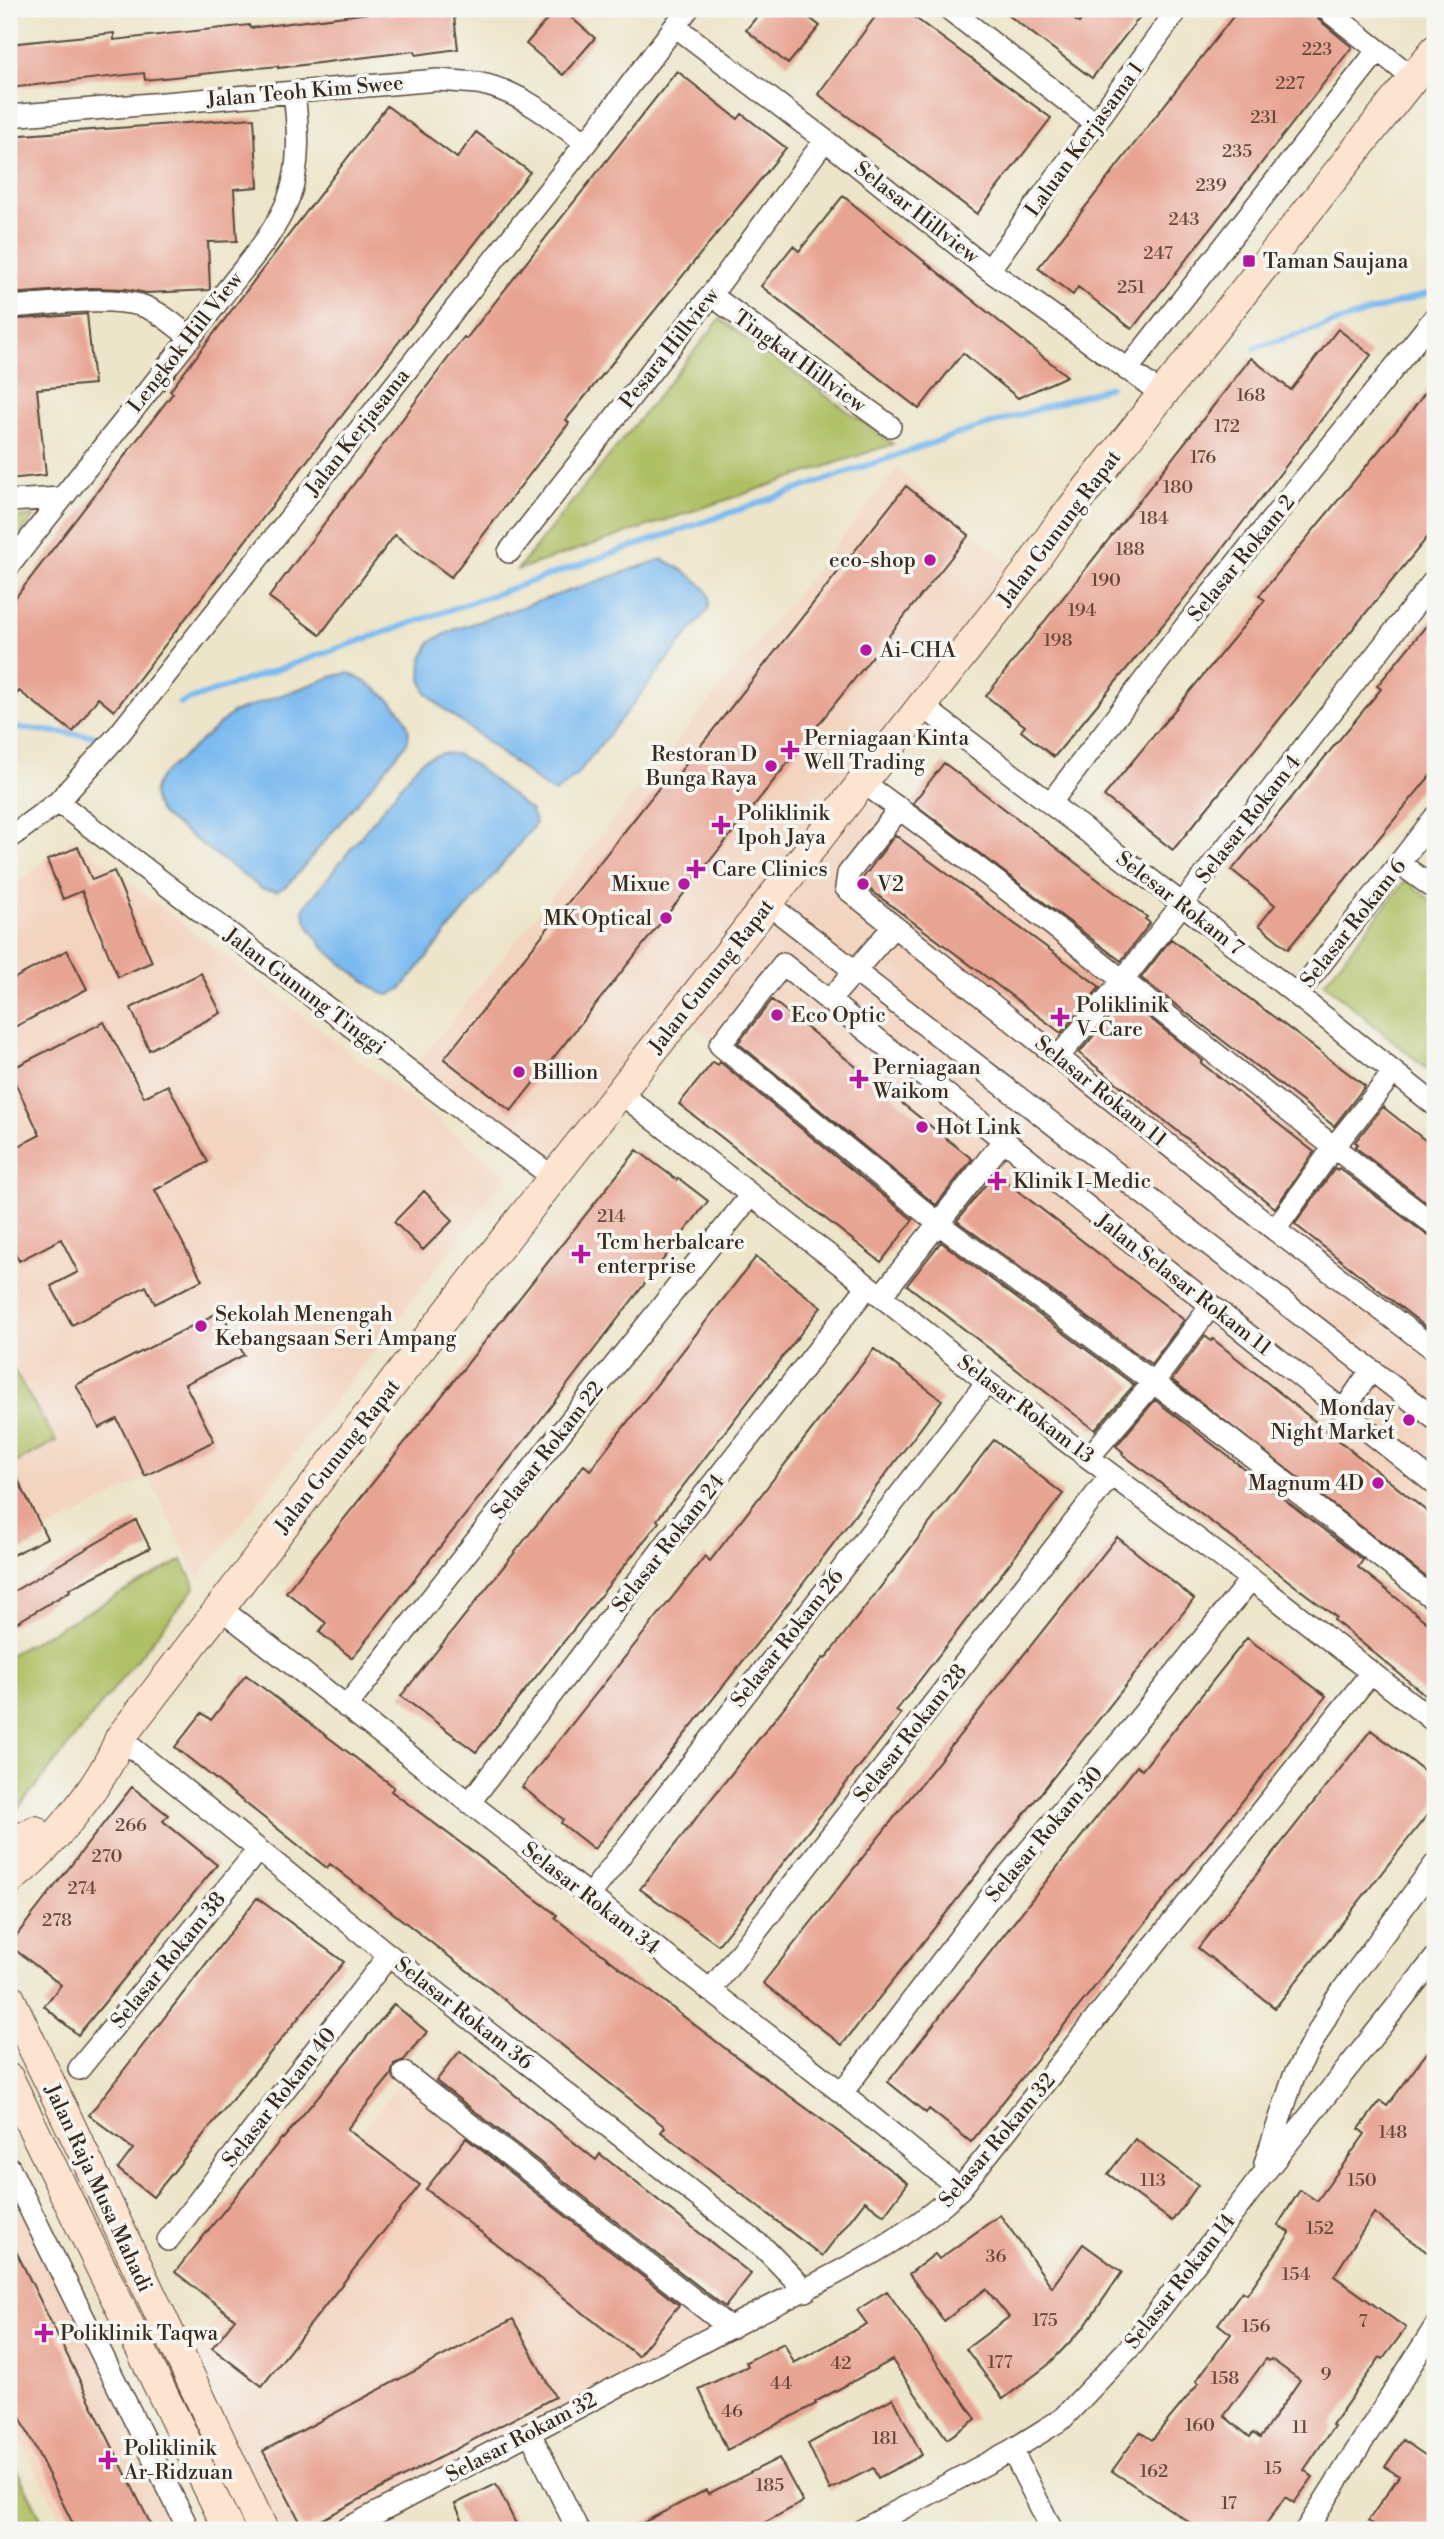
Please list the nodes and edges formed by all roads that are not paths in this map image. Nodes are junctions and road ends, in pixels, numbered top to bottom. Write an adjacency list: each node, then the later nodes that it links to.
1 (688, 9): 5 (street, Jalan Kerjasama)
2 (949, 9): 11 (street)
3 (1178, 9): 11 (street, Laluan Kerjasama 1)
4 (1326, 9): 6 (street)
5 (674, 26): 12 (street, Selasar Hillview); 13 (street, Jalan Kerjasama)
6 (1378, 50): 8 (street); 19 (street)
7 (1435, 50): 8 (street, Jalan Gunung Rapat)
8 (1413, 78): 20 (street, Jalan Gunung Rapat)
9 (294, 92): 10 (street, Jalan Teoh Kim Swee); 13 (street, Jalan Teoh Kim Swee); 18 (street, Lengkok Hill View)
10 (9, 116)
11 (1096, 124): 14 (street, Laluan Kerjasama 1)
12 (825, 139): 14 (street, Selasar Hillview); 15 (street, Pesara Hillview)
13 (586, 143): 29 (street, Jalan Kerjasama)
14 (989, 270): 19 (street, Selasar Hillview)
15 (711, 295): 21 (street, Tingkat Hillview); 24 (street, Pesara Hillview)
16 (9, 307): 18 (street)
17 (1435, 317): 30 (street, Selasar Rokam 2)
18 (191, 338): 22 (street, Lengkok Hill View)
19 (1128, 370): 20 (street, Selasar Hillview)
20 (1163, 394): 27 (street, Jalan Gunung Rapat)
21 (890, 426)
22 (61, 498): 23 (street); 25 (street, Lengkok Hill View)
23 (9, 501)
24 (509, 552)
25 (9, 566)
26 (1435, 579): 36 (street, Selasar Rokam 4)
27 (921, 705): 28 (street, Jalan Gunung Rapat); 30 (street, Selesar Rokam 7)
28 (861, 781): 31 (street); 37 (street, Jalan Gunung Rapat)
29 (58, 802): 33 (street, Jalan Kerjasama); 49 (street, Jalan Gunung Tinggi)
30 (1051, 802): 36 (street, Selesar Rokam 7)
31 (900, 808): 38 (street, Selasar Rokam 11); 40 (street)
32 (1435, 817): 34 (street, Selasar Rokam 6)
33 (9, 838)
34 (1399, 863): 35 (street); 41 (street, Selasar Rokam 6)
35 (1435, 889)
36 (1181, 903): 40 (street, Selasar Rokam 4); 41 (street, Selesar Rokam 7)
37 (768, 904): 39 (street); 45 (street, Jalan Gunung Rapat)
38 (893, 927): 39 (street); 43 (street, Selasar Rokam 11)
39 (854, 971): 42 (street); 57 (street)
40 (1123, 980): 43 (street, Selasar Rokam 4); 48 (street)
41 (1297, 995): 44 (street, Selesar Rokam 7)
42 (829, 1001): 47 (street, Jalan Selasar Rokam 11); 51 (street, Jalan Selasar Rokam 11)
43 (1059, 1056): 53 (street, Selasar Rokam 11)
44 (1393, 1073): 46 (street, Selesar Rokam 7); 48 (street)
45 (620, 1092): 49 (street, Jalan Gunung Rapat); 50 (street, Selasar Rokam 13)
46 (1435, 1105)
47 (1003, 1141): 51 (street, Selasar Rokam 24); 55 (street, Jalan Selasar Rokam 11)
48 (1334, 1148): 52 (street); 53 (street)
49 (554, 1178): 67 (street, Jalan Gunung Rapat)
50 (751, 1195): 54 (street, Selasar Rokam 13); 69 (street, Selasar Rokam 22)
51 (939, 1224): 54 (street, Selasar Rokam 24); 59 (street)
52 (1435, 1225)
53 (1275, 1230): 56 (street, Selasar Rokam 11)
54 (875, 1291): 58 (street, Selasar Rokam 13); 72 (street, Selasar Rokam 24)
55 (1211, 1306): 59 (street); 60 (street, Jalan Selasar Rokam 11)
56 (1435, 1350)
57 (1371, 1370): 60 (street); 61 (street)
58 (987, 1382): 62 (street, Selasar Rokam 13); 79 (street, Selasar Rokam 26)
59 (1153, 1382): 62 (street); 66 (street)
60 (1344, 1410): 64 (street, Jalan Selasar Rokam 11)
61 (1435, 1419)
62 (1089, 1457): 63 (street, Selasar Rokam 13)
63 (1111, 1475): 65 (street, Selasar Rokam 13); 83 (street, Selasar Rokam 28)
64 (1435, 1484)
65 (1251, 1579): 68 (street, Selasar Rokam 13); 88 (street, Selasar Rokam 30)
66 (1435, 1600)
67 (220, 1608): 69 (street, Selasar Rokam 34); 71 (street, Jalan Gunung Rapat)
68 (1371, 1673): 70 (street, Selasar Rokam 13); 91 (street, Selasar Rokam 32)
69 (346, 1707): 72 (street, Selasar Rokam 34)
70 (1435, 1723)
71 (120, 1738): 73 (street, Jalan Gunung Rapat); 75 (street, Selasar Rokam 36); 78 (street, Jalan Gunung Rapat)
72 (470, 1802): 79 (street, Selasar Rokam 34)
73 (35, 1831): 74 (street); 76 (street, Jalan Gunung Rapat)
74 (9, 1845)
75 (258, 1850): 80 (street, Selasar Rokam 36); 85 (street, Selasar Rokam 38)
76 (9, 1856)
77 (1435, 1864): 90 (street)
78 (9, 1880)
79 (589, 1896): 83 (street, Selasar Rokam 34)
80 (389, 1955): 92 (street, Selasar Rokam 40); 93 (street, Selasar Rokam 36)
81 (1435, 1958): 82 (street, Selasar Rokam 14)
82 (1427, 1983): 90 (street, Selasar Rokam 14)
83 (710, 1991): 88 (street, Selasar Rokam 34)
84 (9, 1997): 100 (street, Jalan Raja Musa Mahadi)
85 (79, 2069)
86 (404, 2073): 95 (street)
87 (9, 2079): 99 (street, Jalan Raja Musa Mahadi)
88 (842, 2093): 91 (street, Selasar Rokam 34)
89 (9, 2167): 98 (street)
90 (1261, 2177): 97 (street, Selasar Rokam 14)
91 (960, 2189): 93 (street, Selasar Rokam 32)
92 (168, 2240)
93 (806, 2291): 95 (street, Selasar Rokam 32)
94 (1435, 2327): 105 (street)
95 (730, 2328): 96 (street, Selasar Rokam 32)
96 (530, 2433): 101 (street, Selasar Rokam 32); 102 (street)
97 (1012, 2450): 103 (street, Selasar Rokam 14); 104 (street)
98 (188, 2528)
99 (229, 2530)
100 (263, 2530)
101 (344, 2530)
102 (578, 2530)
103 (862, 2530)
104 (1052, 2530)
105 (1306, 2530)

